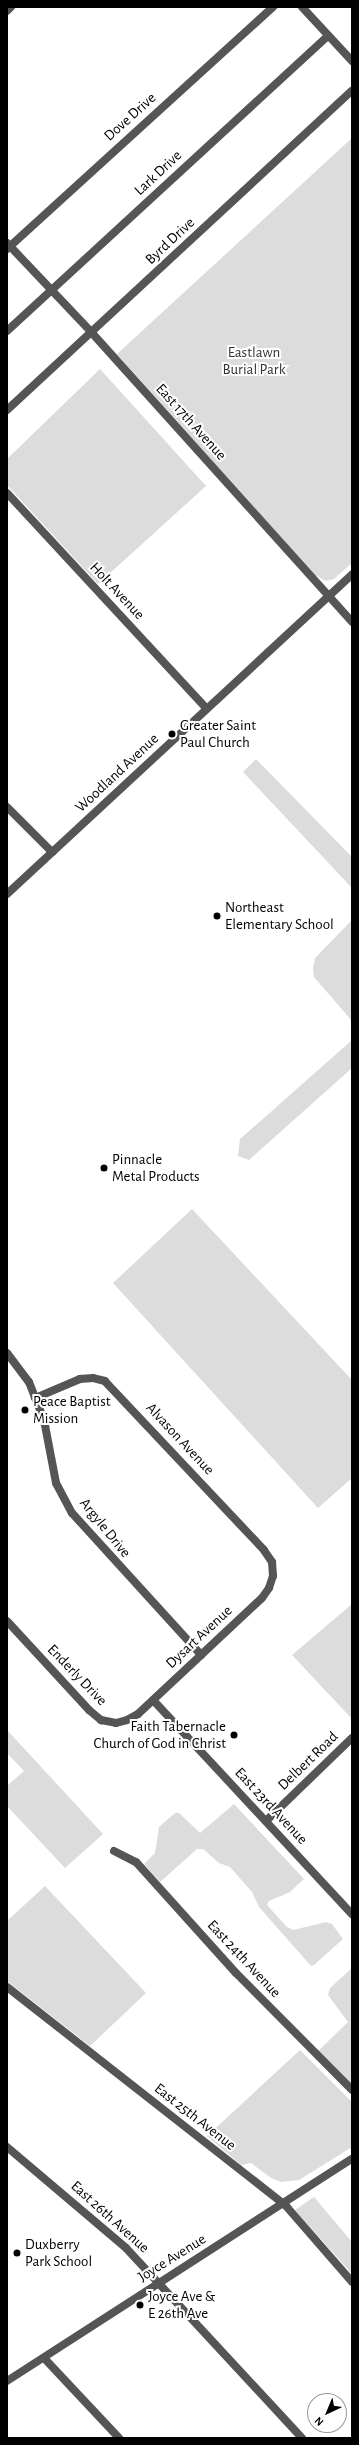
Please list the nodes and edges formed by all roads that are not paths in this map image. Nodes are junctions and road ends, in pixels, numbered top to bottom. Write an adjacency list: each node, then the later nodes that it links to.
1 (11, 7): 4 (street)
2 (273, 7): 8 (street, Dove Drive)
3 (302, 7): 5 (street)
4 (7, 11)
5 (328, 36): 6 (street); 9 (street, Lark Drive)
6 (352, 61)
7 (352, 91): 11 (street, Byrd Drive)
8 (8, 246): 9 (street, East 17th Avenue)
9 (52, 290): 10 (street, Lark Drive); 11 (street, East 17th Avenue)
10 (7, 331)
11 (92, 333): 12 (street, Byrd Drive); 15 (street, East 17th Avenue)
12 (7, 410)
13 (7, 492): 17 (street, Holt Avenue)
14 (352, 574): 15 (street, Woodland Avenue)
15 (328, 596): 16 (street, East 17th Avenue); 17 (street, Woodland Avenue)
16 (352, 622)
17 (207, 709): 19 (street, Woodland Avenue)
18 (7, 807): 19 (street)
19 (52, 852): 20 (street, Woodland Avenue)
20 (7, 894)
21 (7, 1353): 22 (street, Argyle Drive)
22 (35, 1398): 23 (street, Alvason Avenue); 25 (street, Argyle Drive)
23 (273, 1576): 25 (street, Dysart Avenue)
24 (7, 1621): 27 (street, Enderly Drive)
25 (201, 1655): 26 (street, Dysart Avenue)
26 (153, 1700): 27 (street, Dysart Avenue); 29 (street, East 23rd Avenue)
27 (138, 1714)
28 (352, 1738): 29 (street, Delbert Road)
29 (266, 1821): 31 (street, East 23rd Avenue)
30 (114, 1851): 33 (street, East 24th Avenue)
31 (352, 1914)
32 (7, 1987): 36 (street, East 25th Avenue)
33 (352, 2090)
34 (7, 2147): 38 (street, East 26th Avenue)
35 (352, 2159): 36 (street, Joyce Avenue)
36 (283, 2204): 37 (street, East 25th Avenue); 38 (street, Joyce Avenue)
37 (352, 2282)
38 (159, 2283): 39 (street, Joyce Avenue); 42 (street, East 26th Avenue)
39 (44, 2358): 40 (street, Joyce Avenue); 41 (street)
40 (7, 2381)
41 (119, 2438)
42 (302, 2438)

